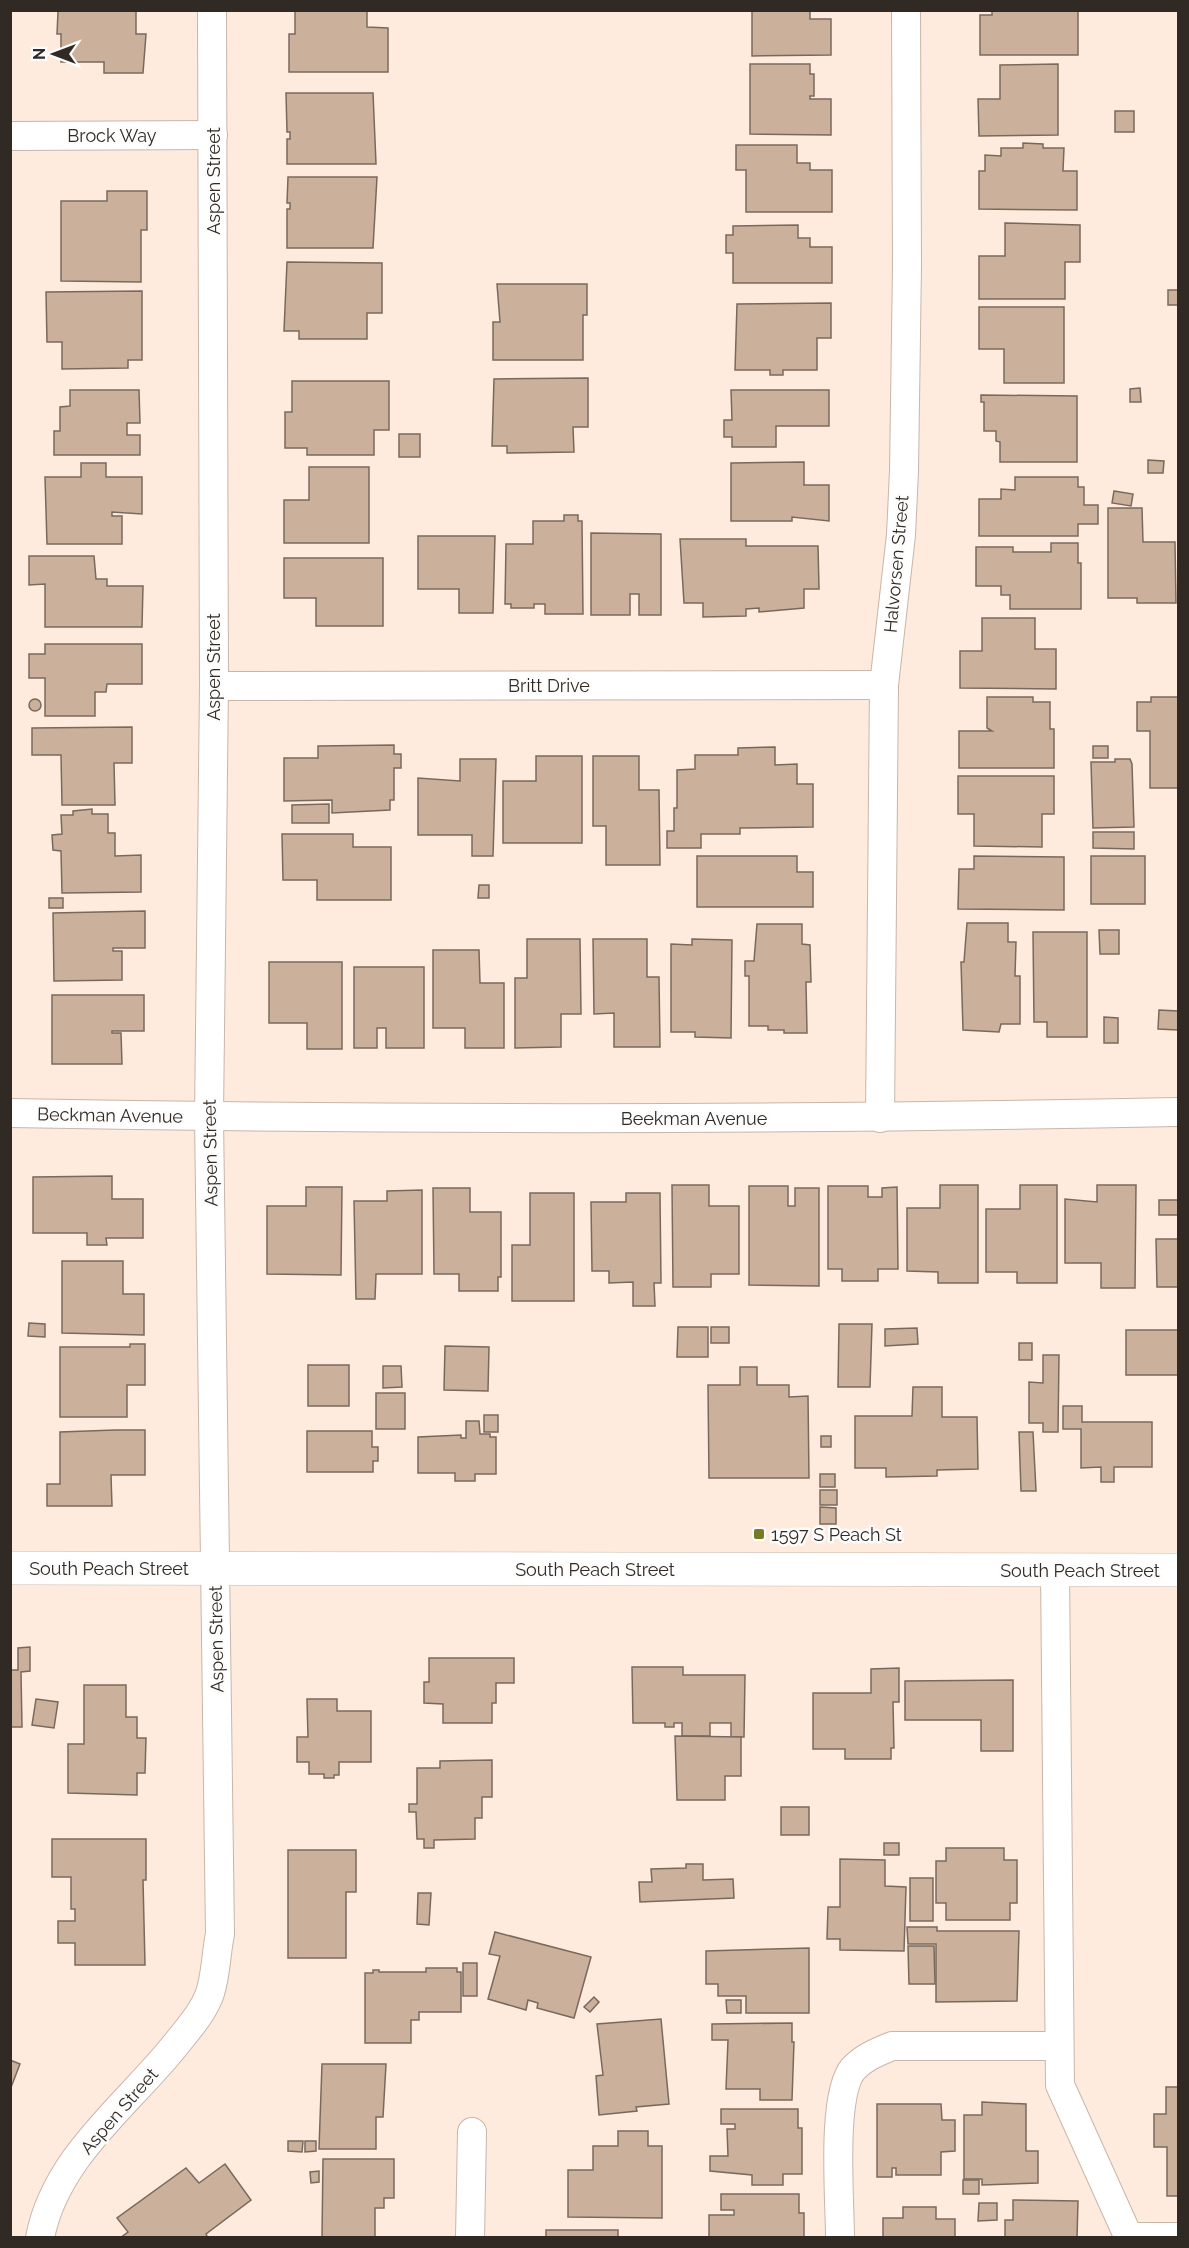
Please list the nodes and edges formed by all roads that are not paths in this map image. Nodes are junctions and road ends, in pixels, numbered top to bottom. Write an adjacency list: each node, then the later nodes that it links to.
1 (212, 10): 3 (street, Aspen Street)
2 (906, 10): 5 (street, Halvorsen Street)
3 (213, 135): 4 (street, Brock Way); 6 (street, Aspen Street)
4 (10, 136)
5 (884, 685): 6 (street, Britt Drive); 10 (street, Halvorsen Street)
6 (214, 686): 9 (street, Aspen Street)
7 (1179, 1112): 10 (street, Beekman Avenue)
8 (10, 1113): 9 (street, Beckman Avenue)
9 (209, 1117): 10 (street, Beekman Avenue); 12 (street, Aspen Street)
10 (880, 1118)
11 (10, 1568): 12 (street, South Peach Street)
12 (216, 1568): 14 (street, South Peach Street); 19 (street, Aspen Street)
13 (1179, 1570): 14 (street, South Peach Street)
14 (1055, 1571): 15 (street)
15 (1058, 2046): 17 (street); 21 (street)
16 (472, 2132): 20 (street)
17 (1129, 2237): 18 (street)
18 (1179, 2237)
19 (40, 2238)
20 (470, 2238)
21 (840, 2238)

